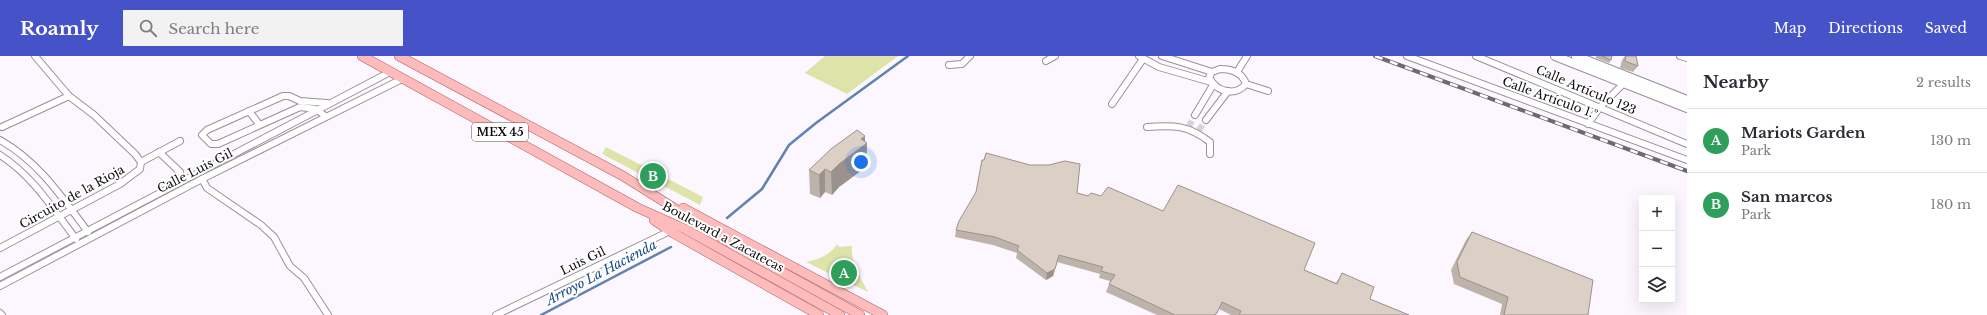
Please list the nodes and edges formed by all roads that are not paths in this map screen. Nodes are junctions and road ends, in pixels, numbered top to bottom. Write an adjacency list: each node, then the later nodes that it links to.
1 (35, 56): 28 (street, Circuito de la Rioja)
2 (362, 56): 18 (main road, MEX 45)
3 (399, 56): 54 (main road, Boulevard a Zacatecas / MEX 45)
4 (970, 56): 17 (street)
5 (1055, 56): 16 (street)
6 (1162, 56): 19 (street)
7 (1247, 56): 20 (street)
8 (1406, 56): 40 (street, Calle Artículo 1.º)
9 (1476, 56): 32 (street, Calle Artículo 123)
10 (1555, 56): 24 (main road)
11 (1576, 56): 14 (main road)
12 (1680, 56): 15 (street)
13 (1141, 58): 23 (street); 31 (street)
14 (1589, 58): 21 (main road)
15 (1687, 58)
16 (1046, 61)
17 (949, 65)
18 (390, 72): 22 (main road, MEX 45); 30 (street, Calle Luis Gil)
19 (1212, 72): 20 (street); 23 (street)
20 (1237, 72): 25 (street)
21 (1630, 78): 24 (street); 29 (main road)
22 (402, 79): 37 (street, Calle Luis Gil); 57 (main road, MEX 45)
23 (1212, 83): 26 (street); 36 (street)
24 (1623, 83): 32 (street); 33 (main road)
25 (1246, 84): 26 (street); 27 (street)
26 (1228, 91): 38 (street)
27 (1268, 91)
28 (69, 96): 41 (street); 51 (street, Circuito de la Rioja)
29 (1687, 100)
30 (327, 103): 34 (street, Calle Luis Gil); 35 (street)
31 (1112, 104)
32 (1600, 107): 40 (street); 46 (street, Calle Artículo 123)
33 (1687, 108)
34 (316, 109): 37 (street); 39 (street); 58 (street, Calle Luis Gil)
35 (249, 111): 39 (street); 39 (street)
36 (1195, 115)
37 (326, 116): 53 (street, Calle Luis Gil)
38 (1206, 120)
39 (259, 124)
40 (1588, 124): 50 (street, Calle Artículo 1.º)
41 (1, 126): 43 (street)
42 (1147, 127): 47 (street)
43 (0, 134)
44 (0, 140): 55 (street)
45 (180, 141): 48 (street)
46 (1687, 144)
47 (1211, 151)
48 (159, 152): 51 (street); 52 (street)
49 (0, 155): 56 (street)
50 (1687, 160)
51 (141, 162): 55 (street, Circuito de la Rioja)
52 (180, 172)
53 (202, 179): 59 (street, Calle Luis Gil); 65 (street)
54 (654, 195): 69 (main road, Boulevard a Zacatecas / MEX 45); 70 (main road)
55 (71, 210): 56 (street, Circuito de la Rioja); 58 (street)
56 (59, 217): 60 (street); 62 (street, Circuito de la Rioja)
57 (674, 229): 66 (street, Luis Gil); 67 (main road); 68 (main road, Boulevard a Zacatecas)
58 (87, 230): 59 (street); 60 (street, Calle Luis Gil)
59 (92, 236): 61 (street, Calle Luis Gil)
60 (74, 237): 61 (street); 63 (street, Calle Luis Gil)
61 (79, 243): 64 (street, Calle Luis Gil)
62 (0, 248)
63 (0, 277)
64 (0, 286)
65 (328, 315)
66 (496, 315)
67 (819, 315)
68 (840, 315)
69 (860, 315)
70 (883, 315)

